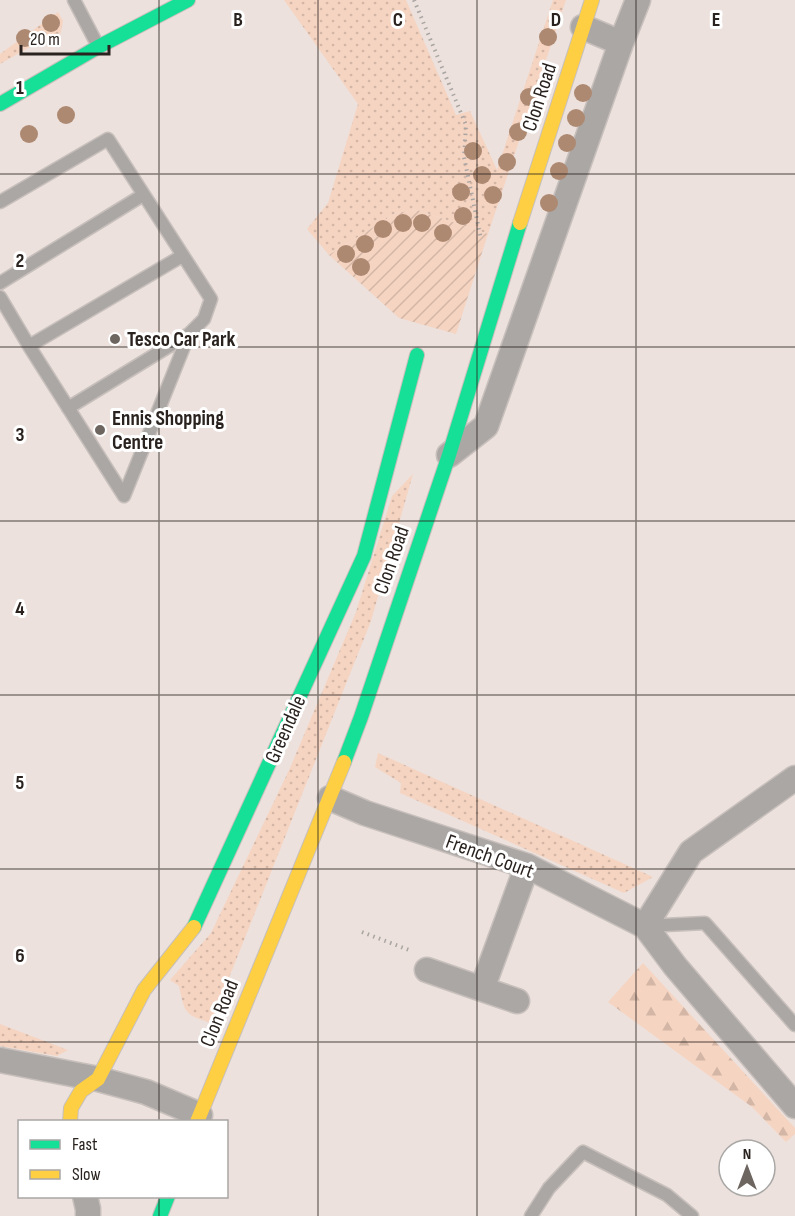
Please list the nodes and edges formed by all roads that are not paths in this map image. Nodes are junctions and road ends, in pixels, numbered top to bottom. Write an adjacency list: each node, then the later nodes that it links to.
1 (74, 0): 7 (lane)
2 (188, 0): 7 (main road)
3 (592, 0): 5 (main road, Clon Road)
4 (638, 0): 6 (street)
5 (583, 27): 6 (street); 18 (main road, Clon Road)
6 (621, 43): 18 (street)
7 (98, 47): 8 (main road)
8 (0, 104)
9 (143, 195): 10 (lane); 11 (lane); 12 (lane)
10 (0, 202)
11 (182, 256): 14 (lane); 15 (lane)
12 (0, 283)
13 (0, 297): 15 (lane)
14 (189, 334): 17 (lane); 17 (lane)
15 (29, 346): 17 (lane)
16 (417, 355): 28 (main road, Greendale)
17 (68, 408)
18 (449, 455): 20 (main road, Clon Road)
19 (795, 778): 22 (street)
20 (330, 798): 21 (street, French Court); 30 (main road, Clon Road)
21 (526, 866): 22 (street, French Court); 24 (street)
22 (645, 926): 26 (lane); 29 (street, French Court)
23 (427, 970): 24 (street)
24 (482, 989): 25 (street)
25 (517, 1001)
26 (795, 1025)
27 (0, 1060): 28 (street)
28 (98, 1079): 30 (street); 31 (main road, Greendale)
29 (795, 1106)
30 (199, 1118)
31 (70, 1120)
32 (85, 1198): 34 (street)
33 (168, 1198): 35 (main road)
34 (88, 1216)
35 (160, 1216)
36 (531, 1216): 37 (lane)
37 (692, 1216)

